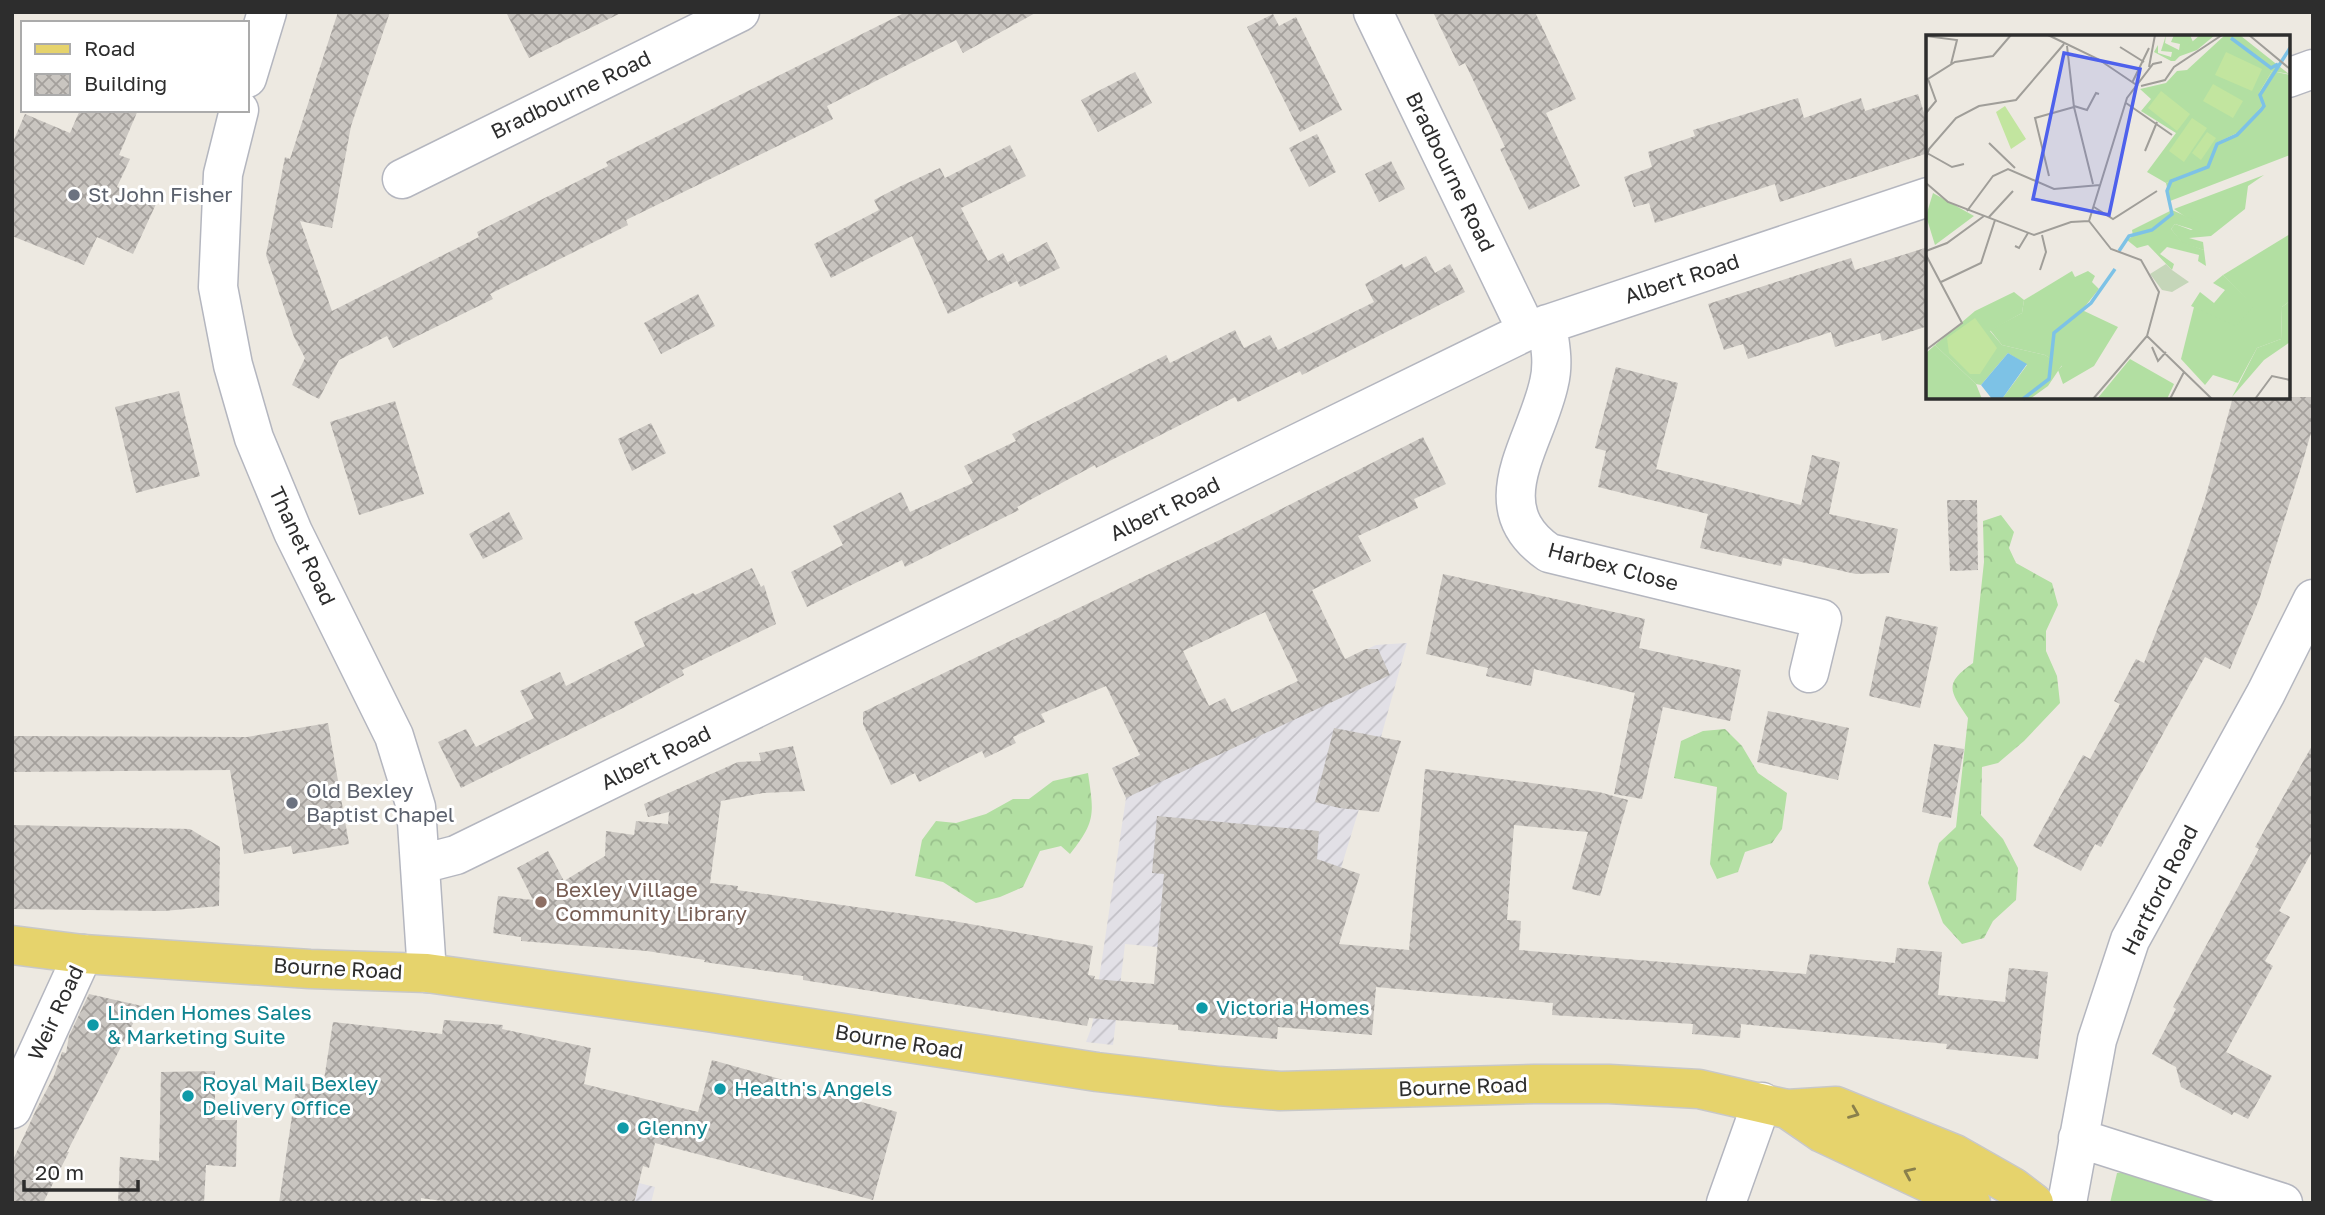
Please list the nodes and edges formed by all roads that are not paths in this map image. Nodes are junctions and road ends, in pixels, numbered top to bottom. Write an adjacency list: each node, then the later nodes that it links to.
1 (268, 12): 5 (street)
2 (740, 12): 8 (street, Bradbourne Road)
3 (1373, 12): 10 (street, Bradbourne Road)
4 (2313, 69): 6 (street)
5 (248, 75)
6 (2290, 77)
7 (238, 112): 13 (street, Thanet Road)
8 (402, 179)
9 (1926, 198): 10 (street, Albert Road)
10 (1537, 328): 12 (street, Harbex Close); 13 (street, Albert Road)
11 (2313, 599): 19 (street, Hartford Road)
12 (1809, 674)
13 (421, 864): 16 (street, Thanet Road)
14 (12, 945): 15 (main road, Bourne Road)
15 (83, 954): 16 (main road, Bourne Road); 18 (street, Weir Road)
16 (426, 973): 17 (main road, Bourne Road)
17 (1774, 1106): 20 (street); 21 (main road, Bourne Road, one-way to 17); 22 (main road, Bourne Road, one-way to 22)
18 (12, 1109)
19 (2078, 1138): 23 (street, Hartford Road); 24 (street)
20 (1726, 1203)
21 (1971, 1203)
22 (2034, 1203)
23 (2067, 1203)
24 (2283, 1203)

